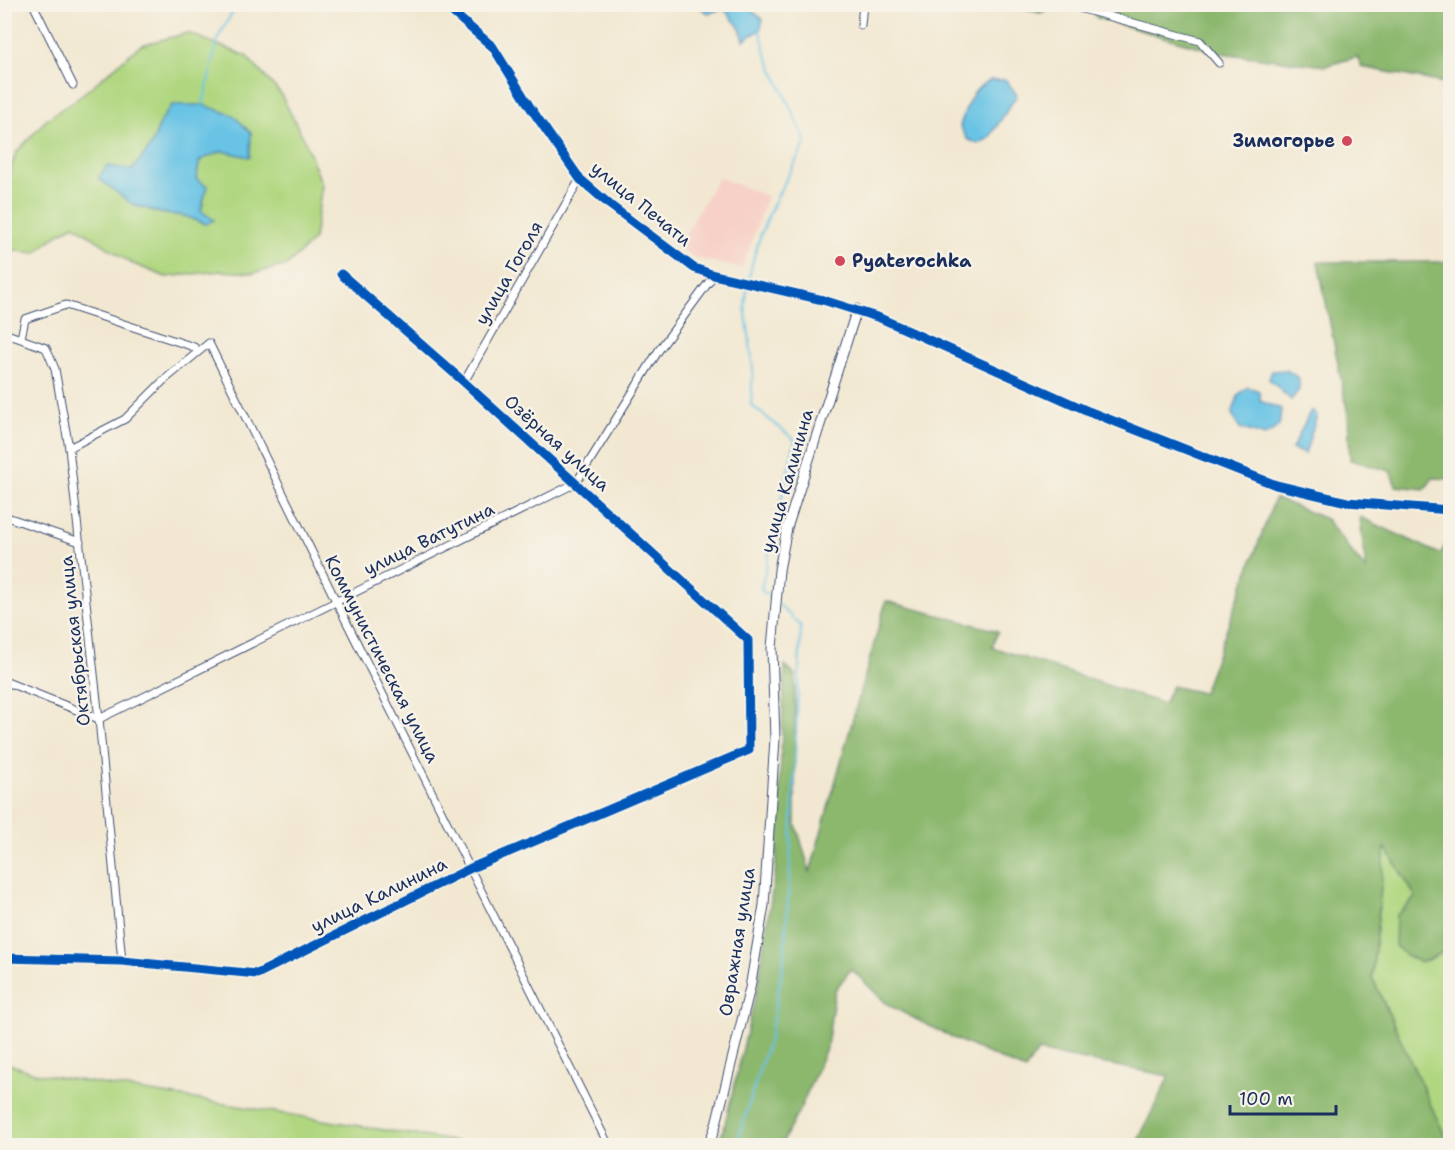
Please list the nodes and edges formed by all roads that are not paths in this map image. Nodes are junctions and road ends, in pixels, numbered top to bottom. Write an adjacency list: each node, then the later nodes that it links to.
1 (33, 4): 7 (street)
2 (443, 4): 8 (street, улица Печати)
3 (863, 4): 5 (street)
4 (1064, 4): 6 (street)
5 (861, 25)
6 (1219, 63)
7 (73, 86)
8 (580, 179): 10 (street, улица Печати); 15 (street, улица Гоголя)
9 (341, 274): 15 (street, Озёрная улица)
10 (714, 275): 11 (street, улица Печати); 17 (street)
11 (857, 309): 18 (street, улица Печати); 24 (street, улица Калинина)
12 (4, 333): 13 (street)
13 (21, 338): 14 (street); 16 (street, Октябрьская улица)
14 (198, 351): 16 (street); 21 (street, Коммунистическая улица)
15 (465, 381): 17 (street, Озёрная улица)
16 (69, 448): 20 (street, Октябрьская улица)
17 (576, 483): 21 (street, улица Ватутина); 25 (street, Озёрная улица)
18 (1450, 510)
19 (4, 516): 20 (street)
20 (80, 542): 23 (street, Октябрьская улица)
21 (336, 601): 23 (street, улица Ватутина); 26 (street, Коммунистическая улица)
22 (4, 681): 23 (street)
23 (99, 719): 28 (street, Октябрьская улица)
24 (775, 739): 30 (street, Овражная улица)
25 (749, 750): 26 (street, улица Калинина)
26 (471, 868): 28 (street, улица Калинина); 29 (street, Коммунистическая улица)
27 (4, 958): 28 (street, улица Калинина)
28 (122, 961)
29 (609, 1146)
30 (708, 1146)

